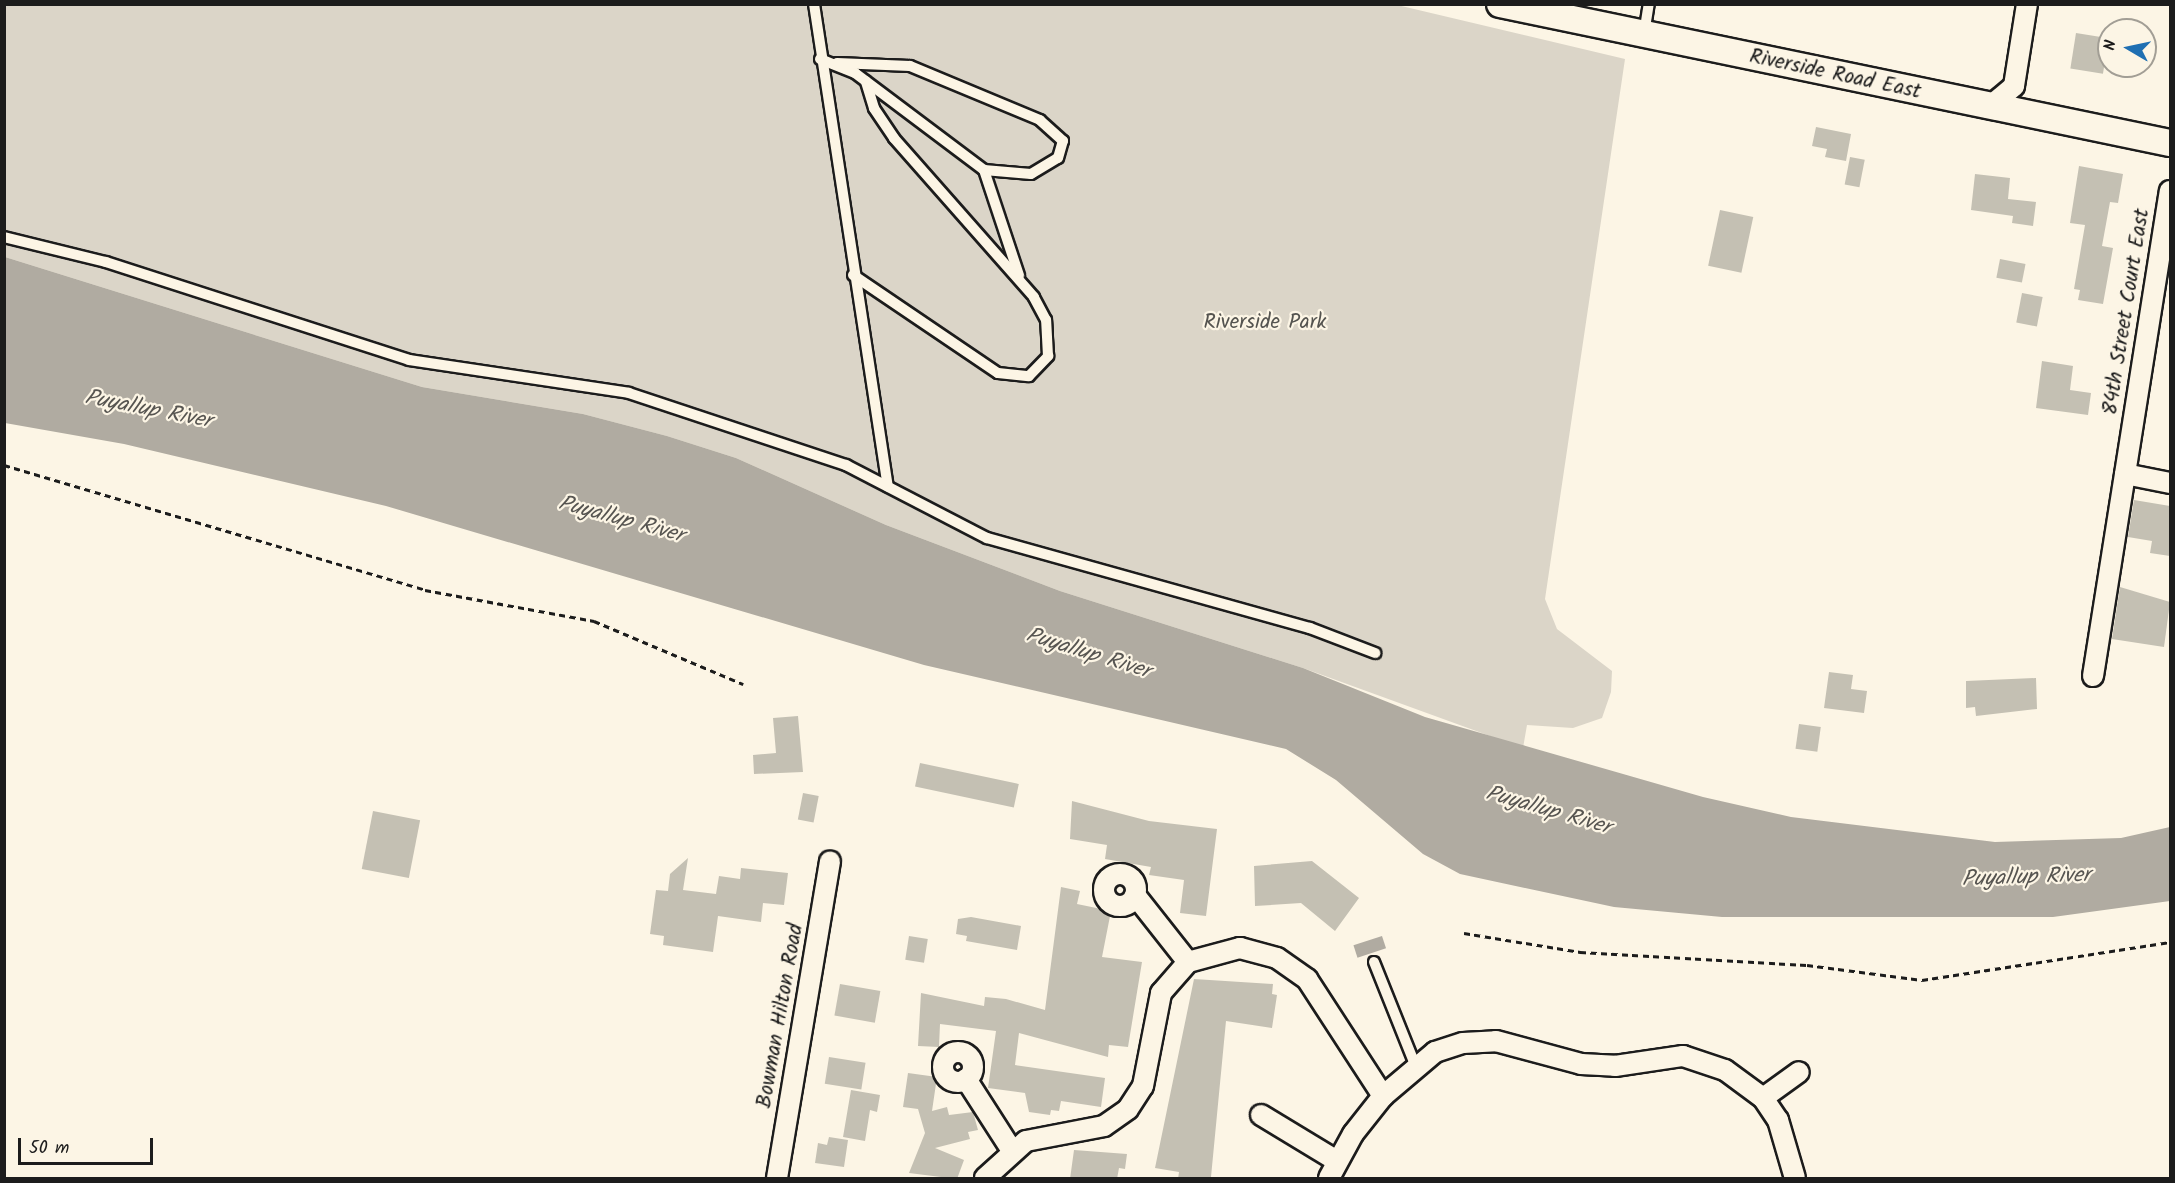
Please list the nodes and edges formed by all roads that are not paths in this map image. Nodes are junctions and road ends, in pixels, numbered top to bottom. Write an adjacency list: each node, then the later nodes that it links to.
1 (814, 4): 6 (lane)
2 (1500, 4): 5 (street, Riverside Road East)
3 (1649, 4): 5 (lane)
4 (2027, 4): 9 (street)
5 (1644, 34): 9 (street, Riverside Road East)
6 (820, 59): 7 (lane); 14 (lane)
7 (837, 63): 8 (lane); 11 (lane)
8 (866, 81): 11 (lane); 15 (lane)
9 (1988, 108): 10 (street, Riverside Road East)
10 (2170, 143)
11 (984, 170): 15 (lane)
12 (2170, 192): 16 (street, 84th Street Court East)
13 (4, 237): 18 (lane)
14 (853, 274): 15 (lane); 18 (lane)
15 (1020, 278)
16 (2125, 474): 17 (street); 20 (street, 84th Street Court East)
17 (2170, 483)
18 (888, 486): 19 (lane)
19 (1375, 652)
20 (2093, 676)
21 (830, 861): 33 (street, Bowman Hilton Road)
22 (1136, 895): 23 (street)
23 (1188, 962): 28 (street); 31 (street)
24 (1374, 962): 25 (lane)
25 (1416, 1067): 28 (street); 29 (street)
26 (1799, 1072): 29 (street)
27 (966, 1079): 31 (street)
28 (1383, 1096): 32 (street)
29 (1763, 1098): 35 (street)
30 (1261, 1115): 32 (street)
31 (1011, 1149): 34 (street)
32 (1333, 1170)
33 (777, 1179)
34 (985, 1179)
35 (1795, 1179)

